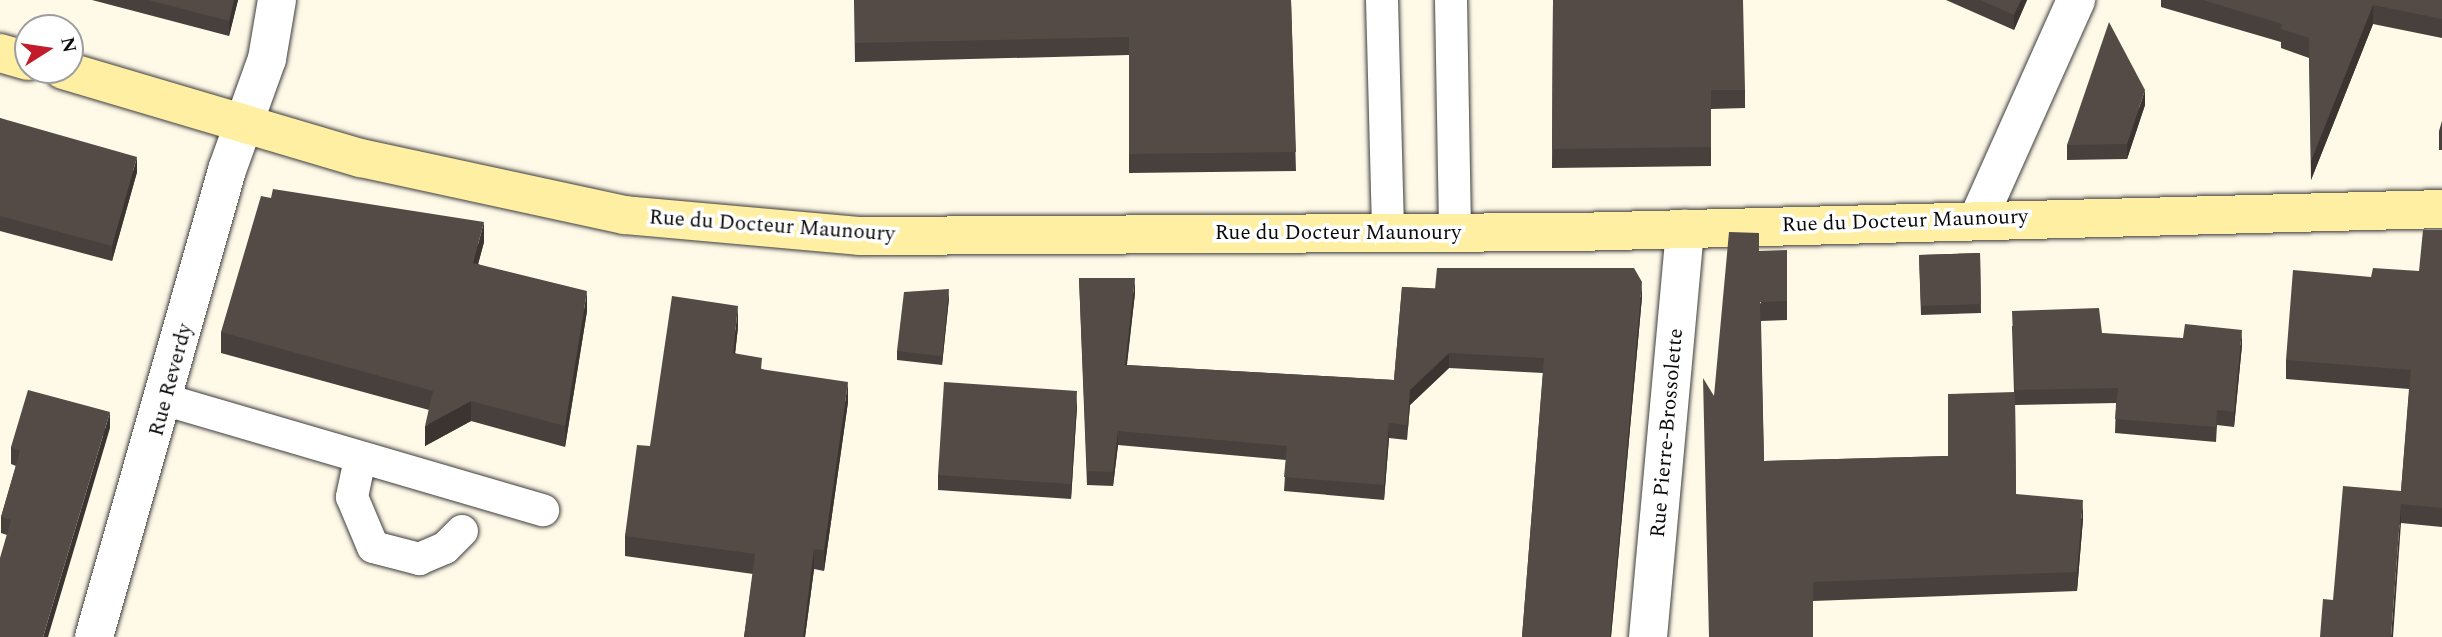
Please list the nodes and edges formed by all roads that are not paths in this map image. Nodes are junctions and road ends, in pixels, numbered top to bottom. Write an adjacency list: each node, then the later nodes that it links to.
1 (277, 0): 6 (street, Rue Reverdy)
2 (1382, 0): 10 (lane)
3 (1451, 0): 11 (lane)
4 (2076, 0): 8 (street)
5 (84, 76): 6 (main road, Rue du Docteur Maunoury)
6 (246, 124): 10 (main road, Rue du Docteur Maunoury); 12 (street, Rue Reverdy)
7 (2442, 209): 8 (main road, Rue du Docteur Maunoury)
8 (1979, 217): 9 (main road, Rue du Docteur Maunoury)
9 (1685, 229): 11 (main road, Rue du Docteur Maunoury); 17 (street, Rue Pierre-Brossolette)
10 (1388, 233): 11 (main road, Rue du Docteur Maunoury)
11 (1455, 233)
12 (166, 400): 13 (lane); 16 (street, Rue Reverdy)
13 (360, 459): 14 (lane); 15 (lane)
14 (543, 510)
15 (462, 531)
16 (94, 637)
17 (1648, 637)

